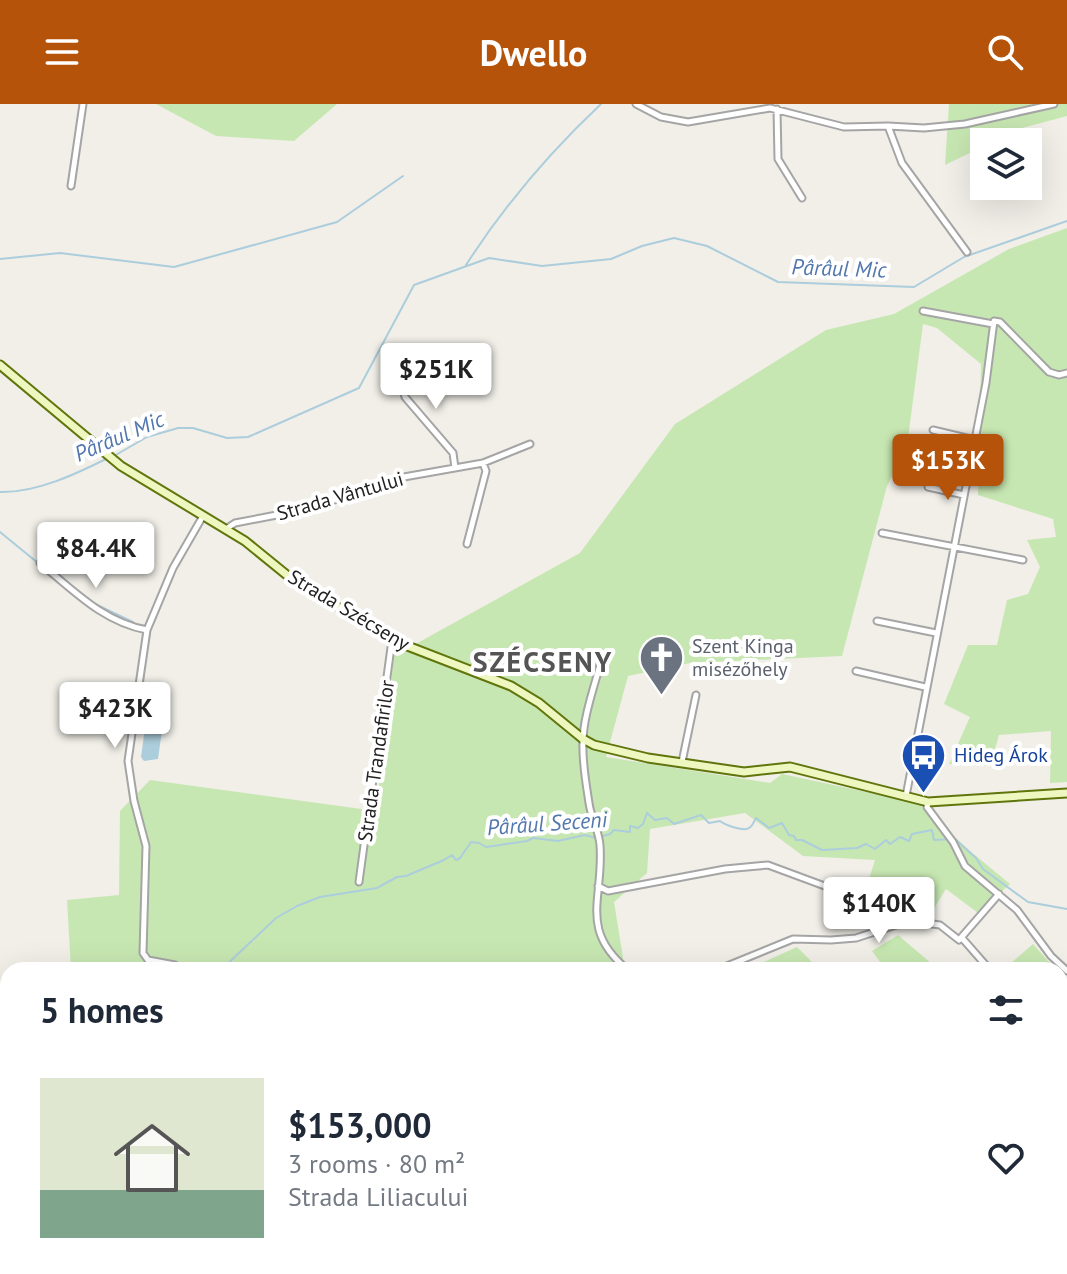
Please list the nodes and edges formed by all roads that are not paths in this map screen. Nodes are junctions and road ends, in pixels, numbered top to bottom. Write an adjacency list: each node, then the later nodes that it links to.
1 (83, 104): 6 (street)
2 (636, 104): 4 (street)
3 (1054, 104): 5 (street)
4 (777, 109): 5 (street); 7 (street)
5 (888, 126): 8 (street)
6 (71, 186)
7 (802, 198)
8 (967, 252)
9 (923, 311): 10 (street)
10 (993, 324): 13 (street); 15 (street)
11 (392, 351): 18 (street)
12 (0, 365): 21 (street, Strada Szécseny)
13 (1067, 373)
14 (933, 430): 15 (street)
15 (975, 440): 20 (street)
16 (530, 444): 17 (street, Strada Vântului)
17 (483, 463): 18 (street, Strada Vântului); 24 (street)
18 (455, 468): 22 (street, Strada Vântului)
19 (928, 487): 20 (street)
20 (964, 495): 25 (street)
21 (203, 515): 22 (street, Strada Szécseny); 29 (street)
22 (226, 529): 31 (street, Strada Szécseny)
23 (882, 533): 25 (street)
24 (467, 544)
25 (953, 547): 26 (street); 30 (street)
26 (1023, 560)
27 (40, 563): 29 (street)
28 (877, 621): 30 (street)
29 (147, 630): 46 (street)
30 (936, 633): 34 (street)
31 (392, 640): 36 (street, Strada Szécseny); 41 (street, Strada Trandafirilor)
32 (602, 657): 36 (street)
33 (856, 671): 34 (street)
34 (925, 687): 39 (street)
35 (696, 695): 37 (street)
36 (583, 739): 37 (street, Strada Szécseny); 42 (street)
37 (682, 762): 39 (street, Strada Szécseny)
38 (1067, 793): 40 (street, Strada Szécseny)
39 (906, 796): 40 (street, Strada Szécseny)
40 (928, 802): 43 (street)
41 (359, 882)
42 (598, 886): 44 (street); 47 (street)
43 (999, 894): 45 (street); 50 (street)
44 (857, 898)
45 (962, 938): 48 (street); 49 (street)
46 (160, 962)
47 (619, 962)
48 (734, 962)
49 (983, 962)
50 (1057, 962)

